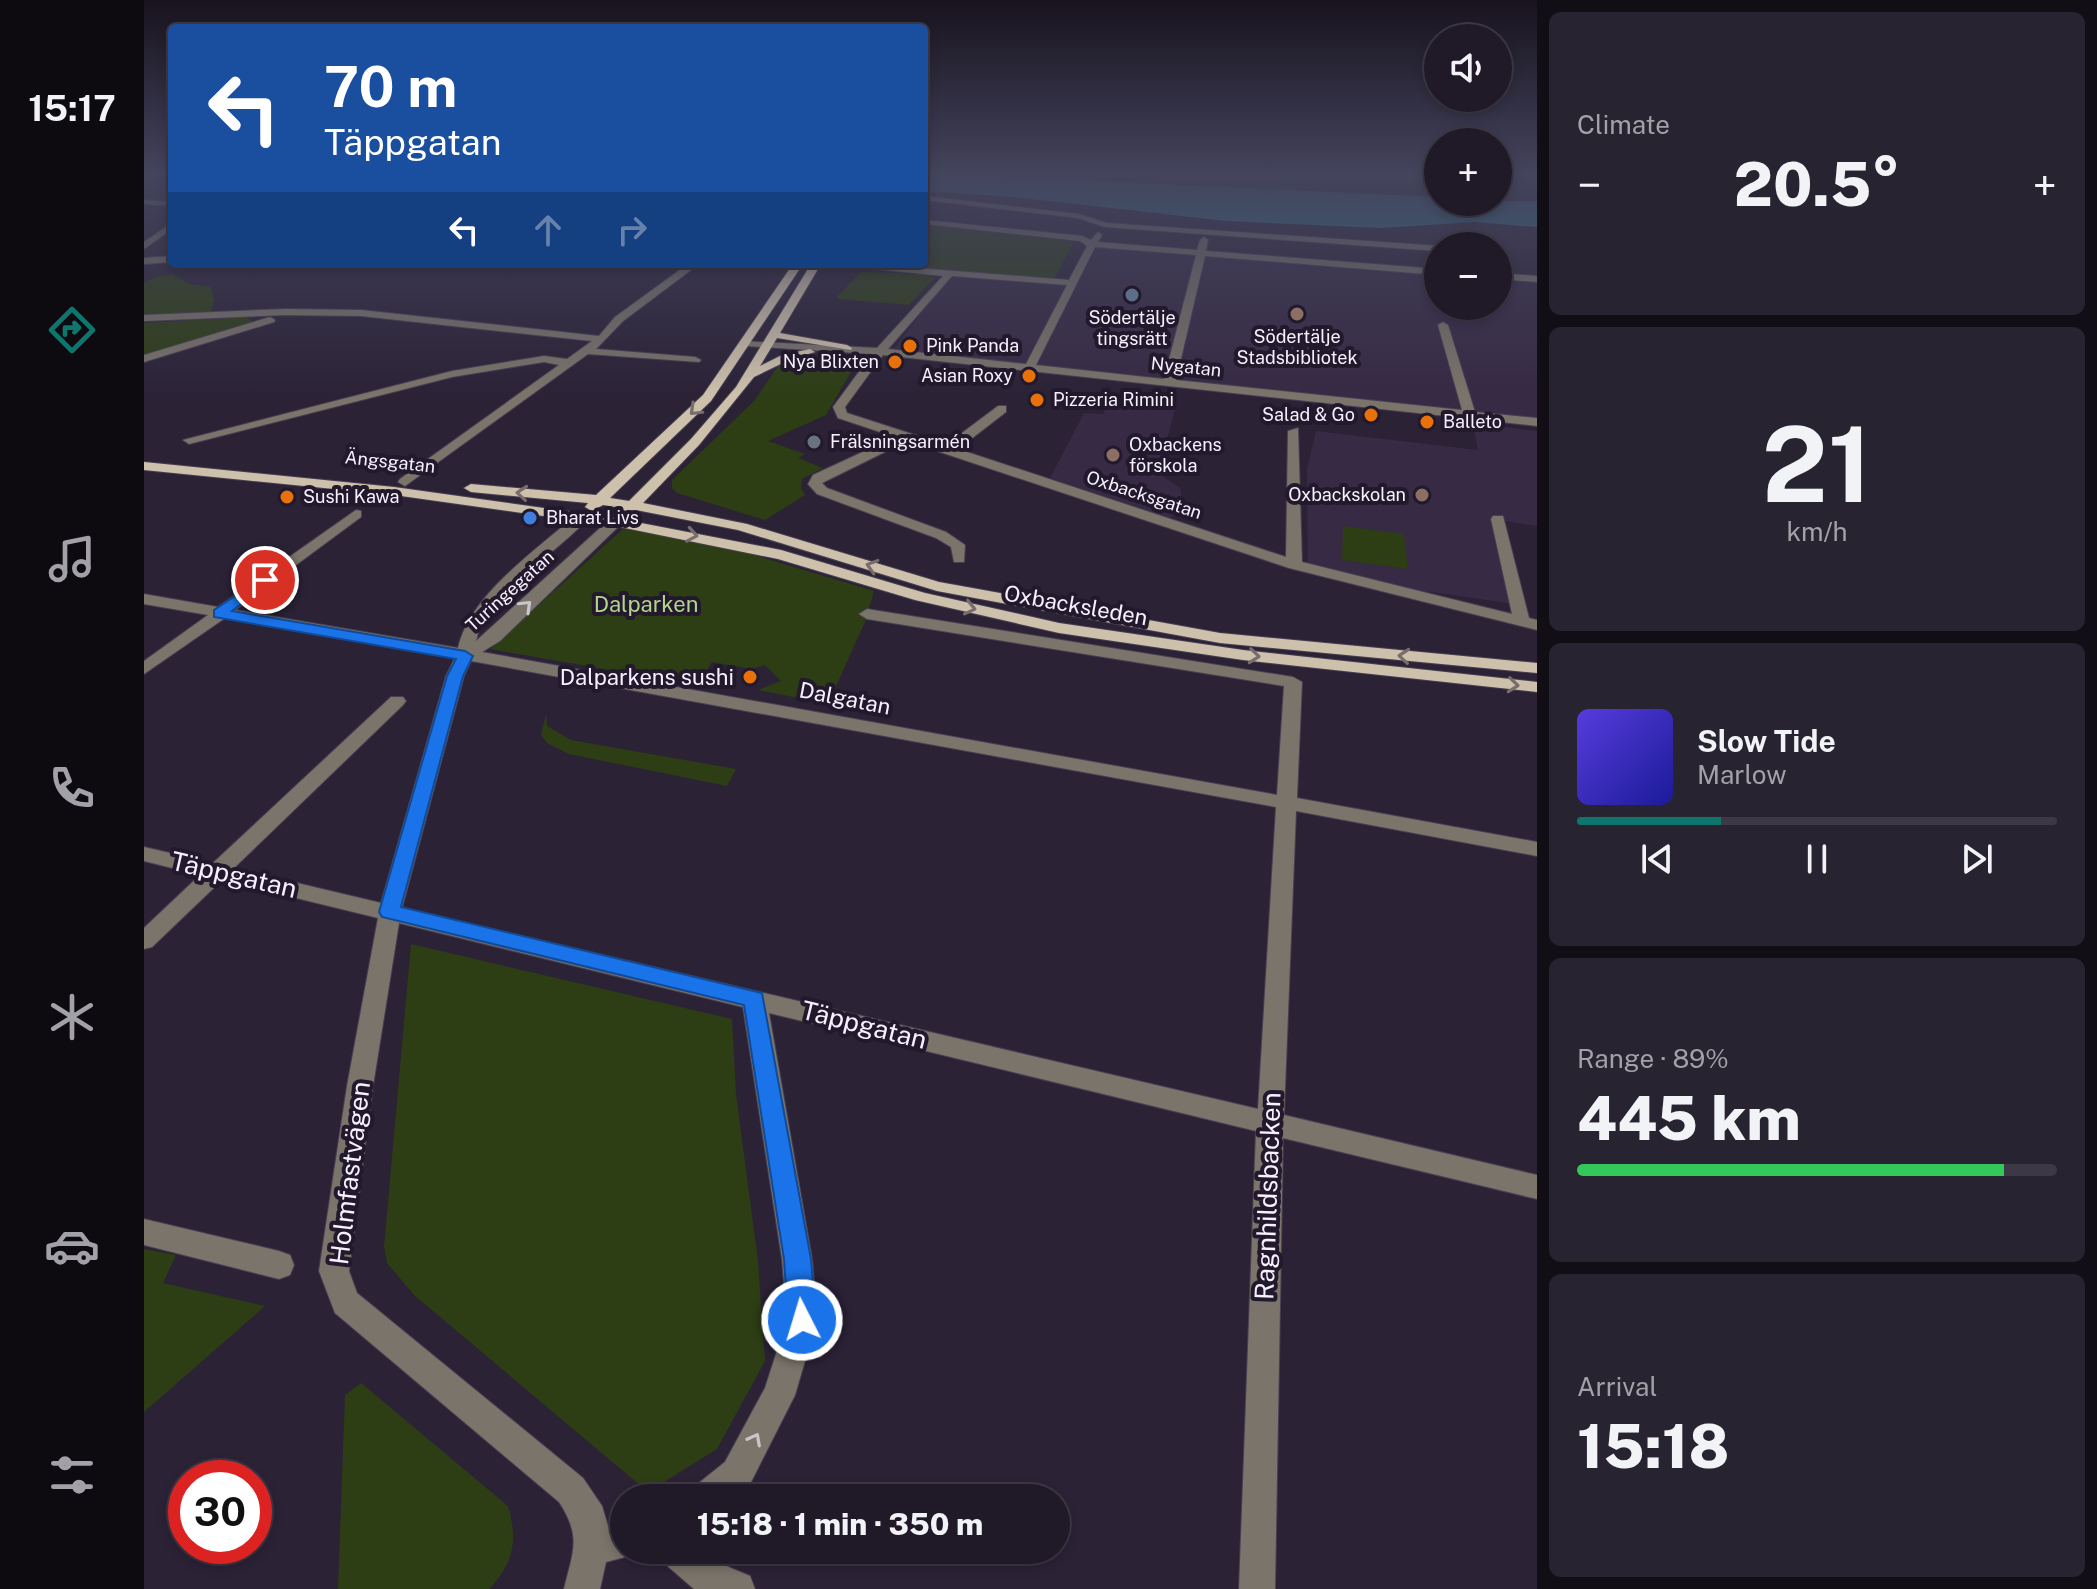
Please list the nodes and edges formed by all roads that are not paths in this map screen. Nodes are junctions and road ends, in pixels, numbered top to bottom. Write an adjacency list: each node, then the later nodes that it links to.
1 (1089, 247): 17 (street)
2 (1129, 247): 5 (street)
3 (1202, 247): 5 (street)
4 (1297, 247): 8 (street)
5 (1200, 253): 8 (street); 32 (street)
6 (168, 259): 7 (street)
7 (144, 261)
8 (1297, 261): 13 (street)
9 (689, 268): 21 (street)
10 (795, 268): 23 (main road, Turingegatan)
11 (814, 268): 22 (main road, Turingegatan)
12 (882, 268): 14 (street)
13 (1424, 271)
14 (949, 274): 17 (street); 26 (street)
15 (1512, 277): 16 (street)
16 (1537, 279)
17 (1073, 283): 30 (street)
18 (286, 312): 19 (street); 21 (street); 27 (street)
19 (144, 318)
20 (1443, 325): 34 (street)
21 (602, 339): 24 (street)
22 (771, 340): 23 (street, Nygatan); 25 (street, Nygatan); 26 (street, Nygatan); 31 (main road, Turingegatan)
23 (744, 345): 44 (main road, Turingegatan, one-way to 44)
24 (585, 351): 28 (street); 29 (street)
25 (810, 352): 26 (street, Nygatan); 31 (main road)
26 (879, 353): 30 (street, Nygatan); 37 (street, Oxbacksgatan)
27 (144, 359)
28 (695, 360)
29 (570, 363): 38 (street); 43 (street)
30 (1029, 368): 32 (street, Nygatan)
31 (750, 376): 42 (main road, Turingegatan)
32 (1169, 383): 34 (street, Nygatan)
33 (1002, 409): 39 (street)
34 (1470, 416): 35 (street, Nygatan)
35 (1537, 422)
36 (1294, 431): 52 (street)
37 (904, 437): 39 (street, Oxbacksgatan); 51 (street)
38 (189, 440)
39 (947, 451): 52 (street, Oxbacksgatan)
40 (144, 453): 43 (main road, Ängsgatan)
41 (144, 466): 47 (main road, Ängsgatan)
42 (660, 479): 45 (main road, Turingegatan); 50 (main road)
43 (405, 482): 44 (main road, Ängsgatan, one-way to 43)
44 (600, 500): 45 (main road, Ängsgatan); 47 (main road, Turingegatan)
45 (632, 505): 49 (main road, Turingegatan); 50 (main road, Oxbacksleden)
46 (356, 514): 54 (street)
47 (582, 517): 49 (main road, Ängsgatan); 58 (street, Turingegatan)
48 (1498, 519): 56 (street)
49 (615, 522): 58 (street, Turingegatan, one-way to 49); 61 (main road, Oxbacksleden, one-way to 61)
50 (770, 535): 59 (main road, Oxbacksleden, one-way to 50)
51 (959, 559)
52 (1294, 565): 56 (street, Oxbacksgatan)
53 (144, 599): 54 (street, Dalgatan)
54 (220, 613): 58 (street, Dalgatan); 60 (street)
55 (867, 614): 63 (street, Ragnhildsbacken)
56 (1523, 622): 57 (street, Oxbacksgatan)
57 (1537, 638)
58 (465, 656): 63 (street, Dalgatan); 67 (street, Holmfastvägen)
59 (1537, 668)
60 (144, 669)
61 (1537, 687)
62 (397, 701): 66 (street)
63 (1287, 804): 64 (street, Dalgatan); 70 (street, Ragnhildsbacken)
64 (1537, 849)
65 (144, 854): 66 (street, Täppgatan)
66 (217, 871): 67 (street, Täppgatan); 68 (street)
67 (390, 912): 69 (street, Täppgatan); 75 (street, Holmfastvägen)
68 (144, 941)
69 (754, 999): 70 (street, Täppgatan); 74 (street, one-way to 69)
70 (1270, 1124): 71 (street, Täppgatan); 79 (street, Ragnhildsbacken)
71 (1537, 1187)
72 (144, 1232): 73 (street)
73 (279, 1265)
74 (724, 1484)
75 (608, 1544): 77 (street, Holmfastvägen)
76 (693, 1564): 78 (street)
77 (582, 1589)
78 (737, 1589)
79 (1257, 1589)

